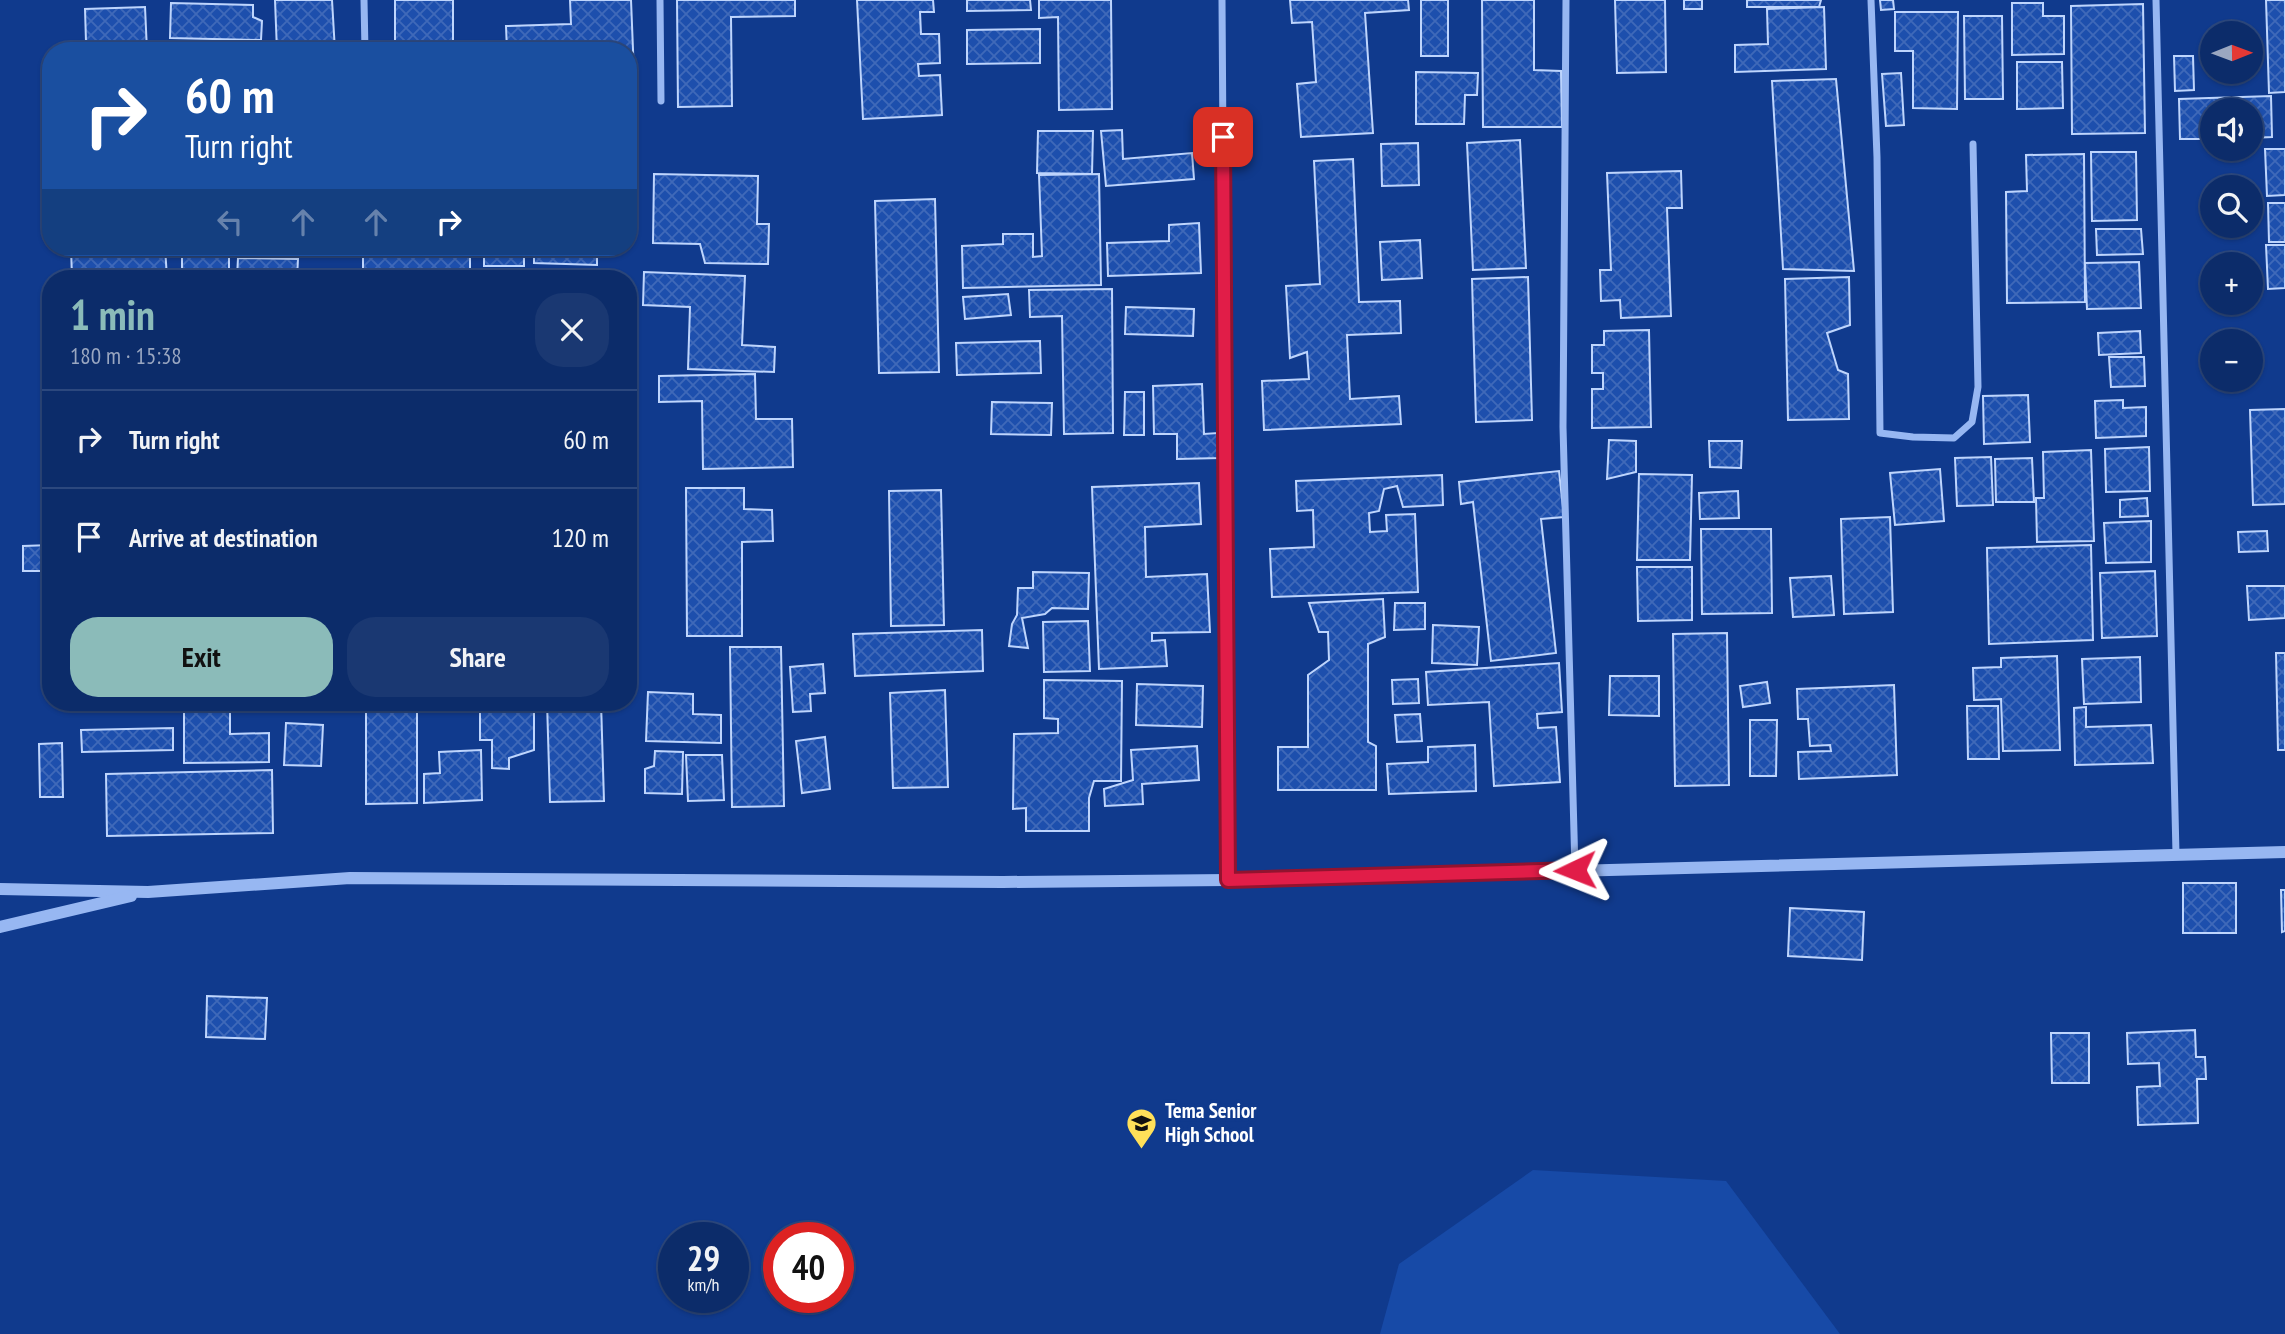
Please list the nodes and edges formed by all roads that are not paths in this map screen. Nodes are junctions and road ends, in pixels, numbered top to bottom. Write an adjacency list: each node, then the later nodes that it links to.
1 (364, 0): 7 (street)
2 (660, 0): 8 (street)
3 (1222, 0): 13 (street)
4 (1566, 0): 12 (street)
5 (1871, 0): 9 (street)
6 (2156, 0): 11 (street)
7 (365, 42)
8 (662, 101)
9 (1973, 144)
10 (2285, 852): 11 (street)
11 (2176, 854): 12 (street)
12 (1575, 870): 13 (street)
13 (1228, 880): 15 (street)
14 (0, 889): 15 (street)
15 (148, 892): 16 (street)
16 (0, 927)

